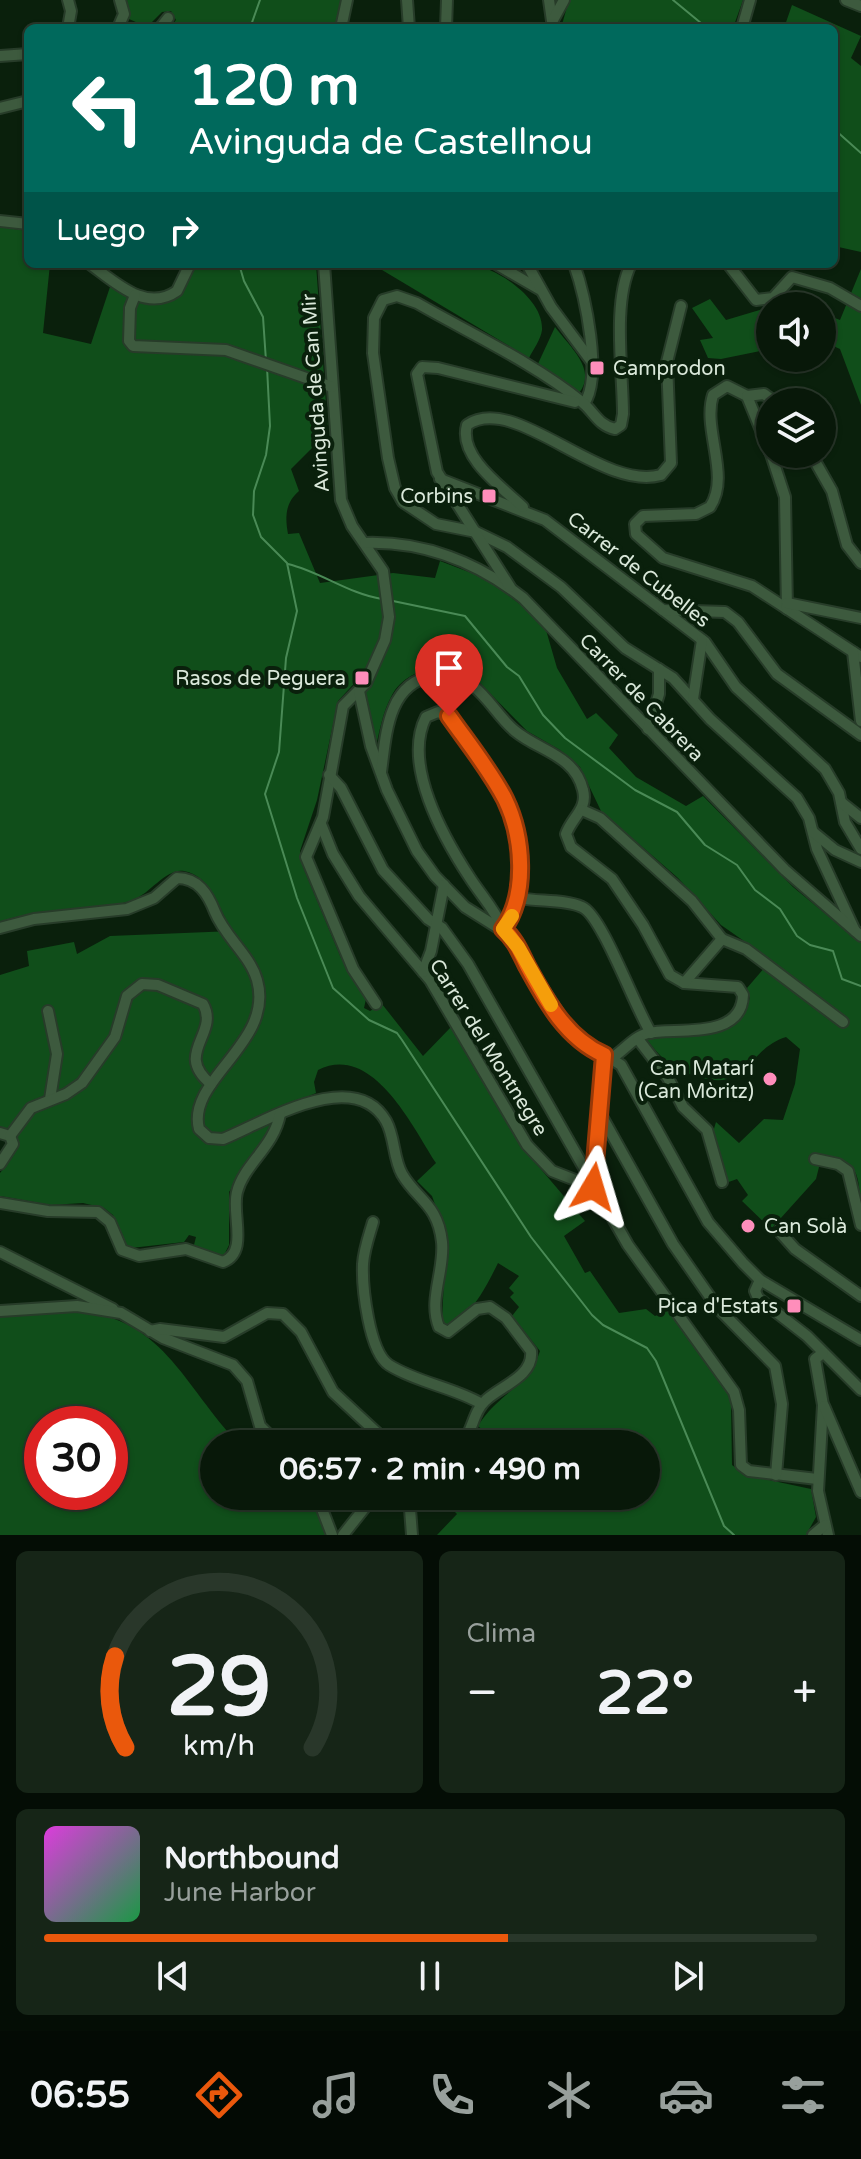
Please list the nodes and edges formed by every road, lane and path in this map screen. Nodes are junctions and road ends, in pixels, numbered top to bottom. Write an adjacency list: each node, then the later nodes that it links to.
1 (68, 0): 12 (street)
2 (120, 0): 13 (street)
3 (347, 0): 15 (street)
4 (407, 0): 16 (street)
5 (447, 0): 17 (street)
6 (549, 0): 18 (street)
7 (564, 0): 18 (street)
8 (750, 0): 19 (street)
9 (846, 0): 10 (street)
10 (861, 6)
11 (168, 18): 14 (street)
12 (69, 24)
13 (120, 24)
14 (163, 24)
15 (342, 24)
16 (409, 24)
17 (446, 24)
18 (553, 24)
19 (743, 24)
20 (24, 54): 21 (street)
21 (0, 56)
22 (24, 102): 23 (street)
23 (0, 108)
24 (0, 221): 25 (street)
25 (24, 224)
26 (96, 268): 35 (street)
27 (188, 268): 35 (street)
28 (324, 268): 39 (street, Avinguda de Can Mir)
29 (503, 268): 34 (street)
30 (529, 268): 34 (street)
31 (575, 268): 38 (street)
32 (630, 268): 42 (street)
33 (731, 268): 37 (street)
34 (541, 289): 38 (street)
35 (135, 295): 39 (street)
36 (681, 306): 47 (street)
37 (861, 306)
38 (592, 362): 42 (street)
39 (332, 387): 49 (street, Avinguda de Can Mir)
40 (756, 395): 41 (street)
41 (747, 396): 43 (street); 52 (street)
42 (584, 404): 46 (street); 48 (street)
43 (756, 418)
44 (775, 468): 52 (street)
45 (819, 468): 50 (street)
46 (440, 479): 47 (street, Carrer de Cubelles); 48 (street)
47 (528, 511): 53 (street, Carrer de Cubelles)
48 (476, 532): 51 (street); 57 (street)
49 (365, 543): 51 (street, Carrer de Cabrera); 58 (street, Avinguda de Can Mir)
50 (861, 563)
51 (511, 589): 61 (street, Carrer de Cabrera)
52 (787, 606): 54 (street); 56 (street)
53 (663, 610): 55 (street, Carrer de Cubelles); 62 (street)
54 (861, 618)
55 (702, 640): 59 (street); 65 (street, Carrer de Cubelles)
56 (857, 654): 60 (street)
57 (659, 669): 59 (street); 61 (street)
58 (359, 691): 63 (street); 64 (street, Avinguda de Can Mir)
59 (693, 699): 69 (street)
60 (861, 721)
61 (648, 729): 77 (street, Carrer de Cabrera)
62 (861, 735)
63 (381, 774): 66 (street); 72 (street)
64 (329, 775): 68 (street, Avinguda de Can Mir); 74 (street)
65 (842, 803): 67 (street); 70 (street, Carrer de Cubelles)
66 (582, 810): 78 (street); 80 (street)
67 (861, 818)
68 (321, 824): 79 (street, Carrer del Montnegre); 81 (street, Avinguda de Can Mir)
69 (813, 832): 71 (street); 77 (street)
70 (861, 849)
71 (861, 862)
72 (444, 885): 74 (street); 76 (street)
73 (519, 898): 76 (street); 76 (street); 84 (street)
74 (435, 923): 79 (street); 95 (street)
75 (0, 928): 87 (street)
76 (503, 929): 86 (street)
77 (858, 934)
78 (722, 939): 80 (street); 83 (street)
79 (423, 972): 95 (street, Carrer del Montnegre)
80 (684, 983): 84 (street)
81 (376, 1004)
82 (48, 1011): 88 (street)
83 (843, 1022)
84 (651, 1033): 85 (street)
85 (638, 1039): 86 (street); 94 (street)
86 (608, 1056): 89 (street); 101 (street)
87 (211, 1084): 88 (street); 90 (street)
88 (50, 1099): 91 (street)
89 (600, 1113): 95 (street); 114 (street)
90 (280, 1114): 96 (street); 109 (street)
91 (5, 1135): 93 (street)
92 (815, 1159): 98 (street)
93 (0, 1164)
94 (722, 1182)
95 (593, 1187): 114 (street)
96 (0, 1203)
97 (373, 1222): 109 (street)
98 (861, 1225)
99 (779, 1231): 102 (street)
100 (0, 1252): 104 (street)
101 (760, 1280): 106 (street); 107 (street)
102 (861, 1296)
103 (0, 1311): 104 (street)
104 (121, 1313): 105 (street)
105 (150, 1331): 111 (street); 112 (street)
106 (861, 1340)
107 (823, 1353): 108 (street); 110 (street)
108 (861, 1390)
109 (482, 1404): 113 (street)
110 (823, 1405): 115 (street); 116 (street)
111 (264, 1430)
112 (374, 1430)
113 (472, 1430)
114 (776, 1475): 115 (street)
115 (817, 1479): 120 (street)
116 (861, 1492)
117 (322, 1510): 121 (street)
118 (363, 1510): 122 (street)
119 (410, 1510): 123 (street)
120 (827, 1530): 124 (street)
121 (332, 1535)
122 (343, 1535)
123 (412, 1535)
124 (813, 1535)

